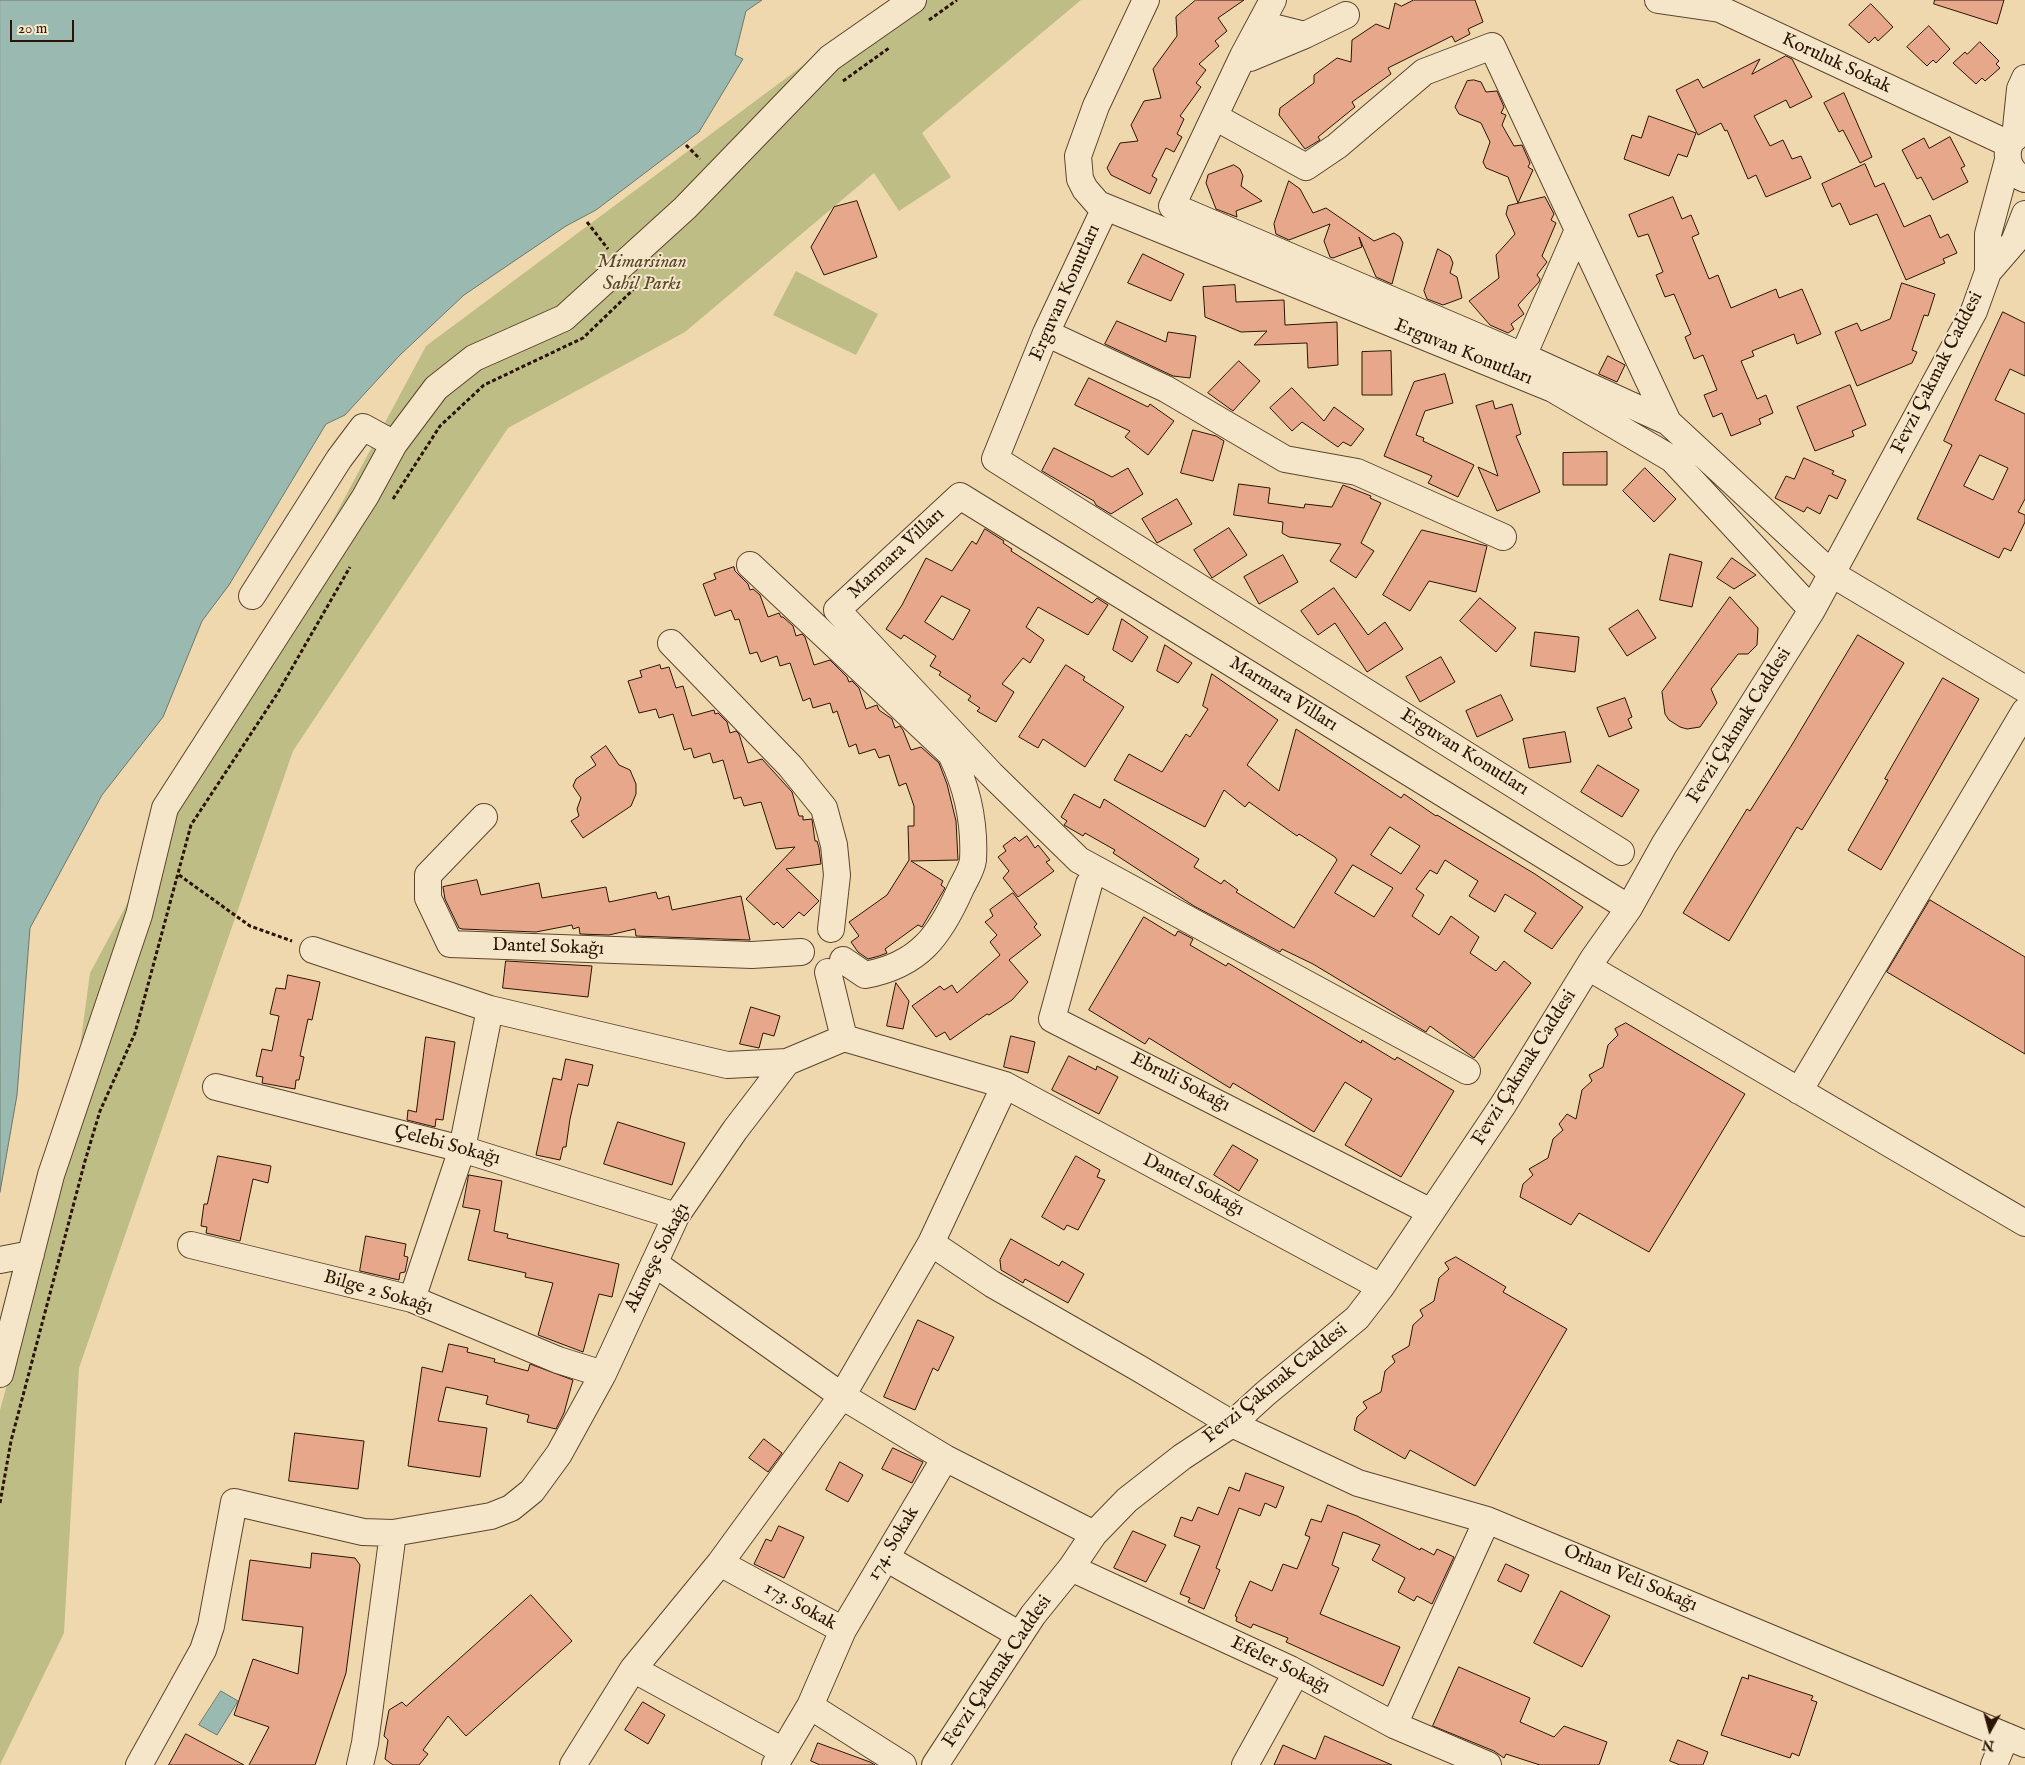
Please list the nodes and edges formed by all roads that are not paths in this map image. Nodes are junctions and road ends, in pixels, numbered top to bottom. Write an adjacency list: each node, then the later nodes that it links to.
1 (913, 0): 5 (street)
2 (1146, 0): 14 (street)
3 (1273, 0): 7 (street)
4 (1658, 0): 12 (street, Koruluk Sokak)
5 (893, 10): 21 (street)
6 (1346, 15): 8 (street)
7 (1261, 24): 8 (street); 9 (street)
8 (1305, 35): 9 (street)
9 (1243, 56): 11 (street)
10 (2025, 78): 12 (street, Fevzi Çakmak Caddesi)
11 (1216, 117): 16 (street); 19 (street)
12 (2014, 144): 13 (street); 17 (street, Fevzi Çakmak Caddesi)
13 (2025, 179)
14 (1105, 208): 18 (street, Erguvan Konutları); 26 (street, Erguvan Konutları)
15 (2025, 214): 17 (street, Fevzi Çakmak Caddesi)
16 (1578, 230): 19 (street); 20 (street)
17 (1988, 272): 24 (street, Fevzi Çakmak Caddesi)
18 (1046, 333): 22 (street); 31 (street, Erguvan Konutları)
19 (1524, 356): 20 (street)
20 (1668, 422): 24 (street)
21 (394, 444): 25 (street); 52 (street)
22 (1503, 537)
23 (750, 565): 37 (street)
24 (1832, 574): 26 (street, Fevzi Çakmak Caddesi); 28 (street)
25 (252, 596)
26 (1812, 610): 33 (street, Fevzi Çakmak Caddesi)
27 (672, 643): 34 (street)
28 (2025, 689)
29 (2025, 711): 45 (street)
30 (484, 817): 36 (street, Dantel Sokağı)
31 (1621, 852)
32 (1089, 884): 47 (street, Ebruli Sokağı)
33 (1629, 908): 38 (street, Fevzi Çakmak Caddesi); 42 (street, Marmara Vilları)
34 (831, 929): 36 (street); 37 (street)
35 (313, 950): 39 (street)
36 (802, 952): 37 (street)
37 (836, 966): 40 (street)
38 (1588, 967): 45 (street); 47 (street, Fevzi Çakmak Caddesi)
39 (490, 1009): 41 (street); 46 (street)
40 (844, 1038): 41 (street); 43 (street, Dantel Sokağı)
41 (787, 1062): 48 (street, Akmeşe Sokağı)
42 (1467, 1071)
43 (1005, 1085): 50 (street); 55 (street, Dantel Sokağı)
44 (216, 1087): 46 (street, Çelebi Sokağı)
45 (1799, 1091): 49 (street)
46 (462, 1149): 48 (street, Çelebi Sokağı); 56 (street)
47 (1432, 1212): 55 (street, Fevzi Çakmak Caddesi)
48 (676, 1216): 54 (street, Akmeşe Sokağı)
49 (2025, 1223)
50 (931, 1243): 59 (street); 60 (street, Orhan Veli Sokağı)
51 (191, 1245): 56 (street, Bilge 2 Sokağı)
52 (30, 1254): 53 (street); 57 (street)
53 (0, 1260)
54 (654, 1263): 58 (street, Akmeşe Sokağı); 59 (street)
55 (1382, 1287): 60 (street, Fevzi Çakmak Caddesi)
56 (412, 1299): 58 (street, Bilge 2 Sokağı)
57 (0, 1374)
58 (603, 1374): 63 (street, Akmeşe Sokağı)
59 (842, 1396): 61 (street); 66 (street)
60 (1232, 1424): 62 (street, Orhan Veli Sokağı); 64 (street, Fevzi Çakmak Caddesi)
61 (945, 1458): 64 (street); 65 (street, 174. Sokak)
62 (1487, 1520): 73 (street); 74 (street, Orhan Veli Sokağı)
63 (393, 1533): 76 (street, Akmeşe Sokağı); 77 (street)
64 (1094, 1534): 67 (street, Fevzi Çakmak Caddesi)
65 (886, 1558): 68 (street, 174. Sokak); 69 (street)
66 (720, 1563): 68 (street, 173. Sokak); 70 (street)
67 (1072, 1568): 69 (street, Fevzi Çakmak Caddesi); 71 (street, Efeler Sokağı)
68 (844, 1630): 72 (street, 173. Sokak)
69 (1020, 1635): 80 (street, Fevzi Çakmak Caddesi)
70 (633, 1669): 75 (street); 78 (street)
71 (1296, 1673): 73 (street, Efeler Sokağı); 81 (street)
72 (810, 1706): 75 (street, 173. Sokak); 79 (street)
73 (1394, 1725): 82 (street, Efeler Sokağı)
74 (2015, 1740): 83 (street)
75 (779, 1758)
76 (139, 1765)
77 (360, 1765)
78 (573, 1765)
79 (903, 1765)
80 (935, 1765)
81 (1245, 1765)
82 (1488, 1765)
83 (1994, 1765)

